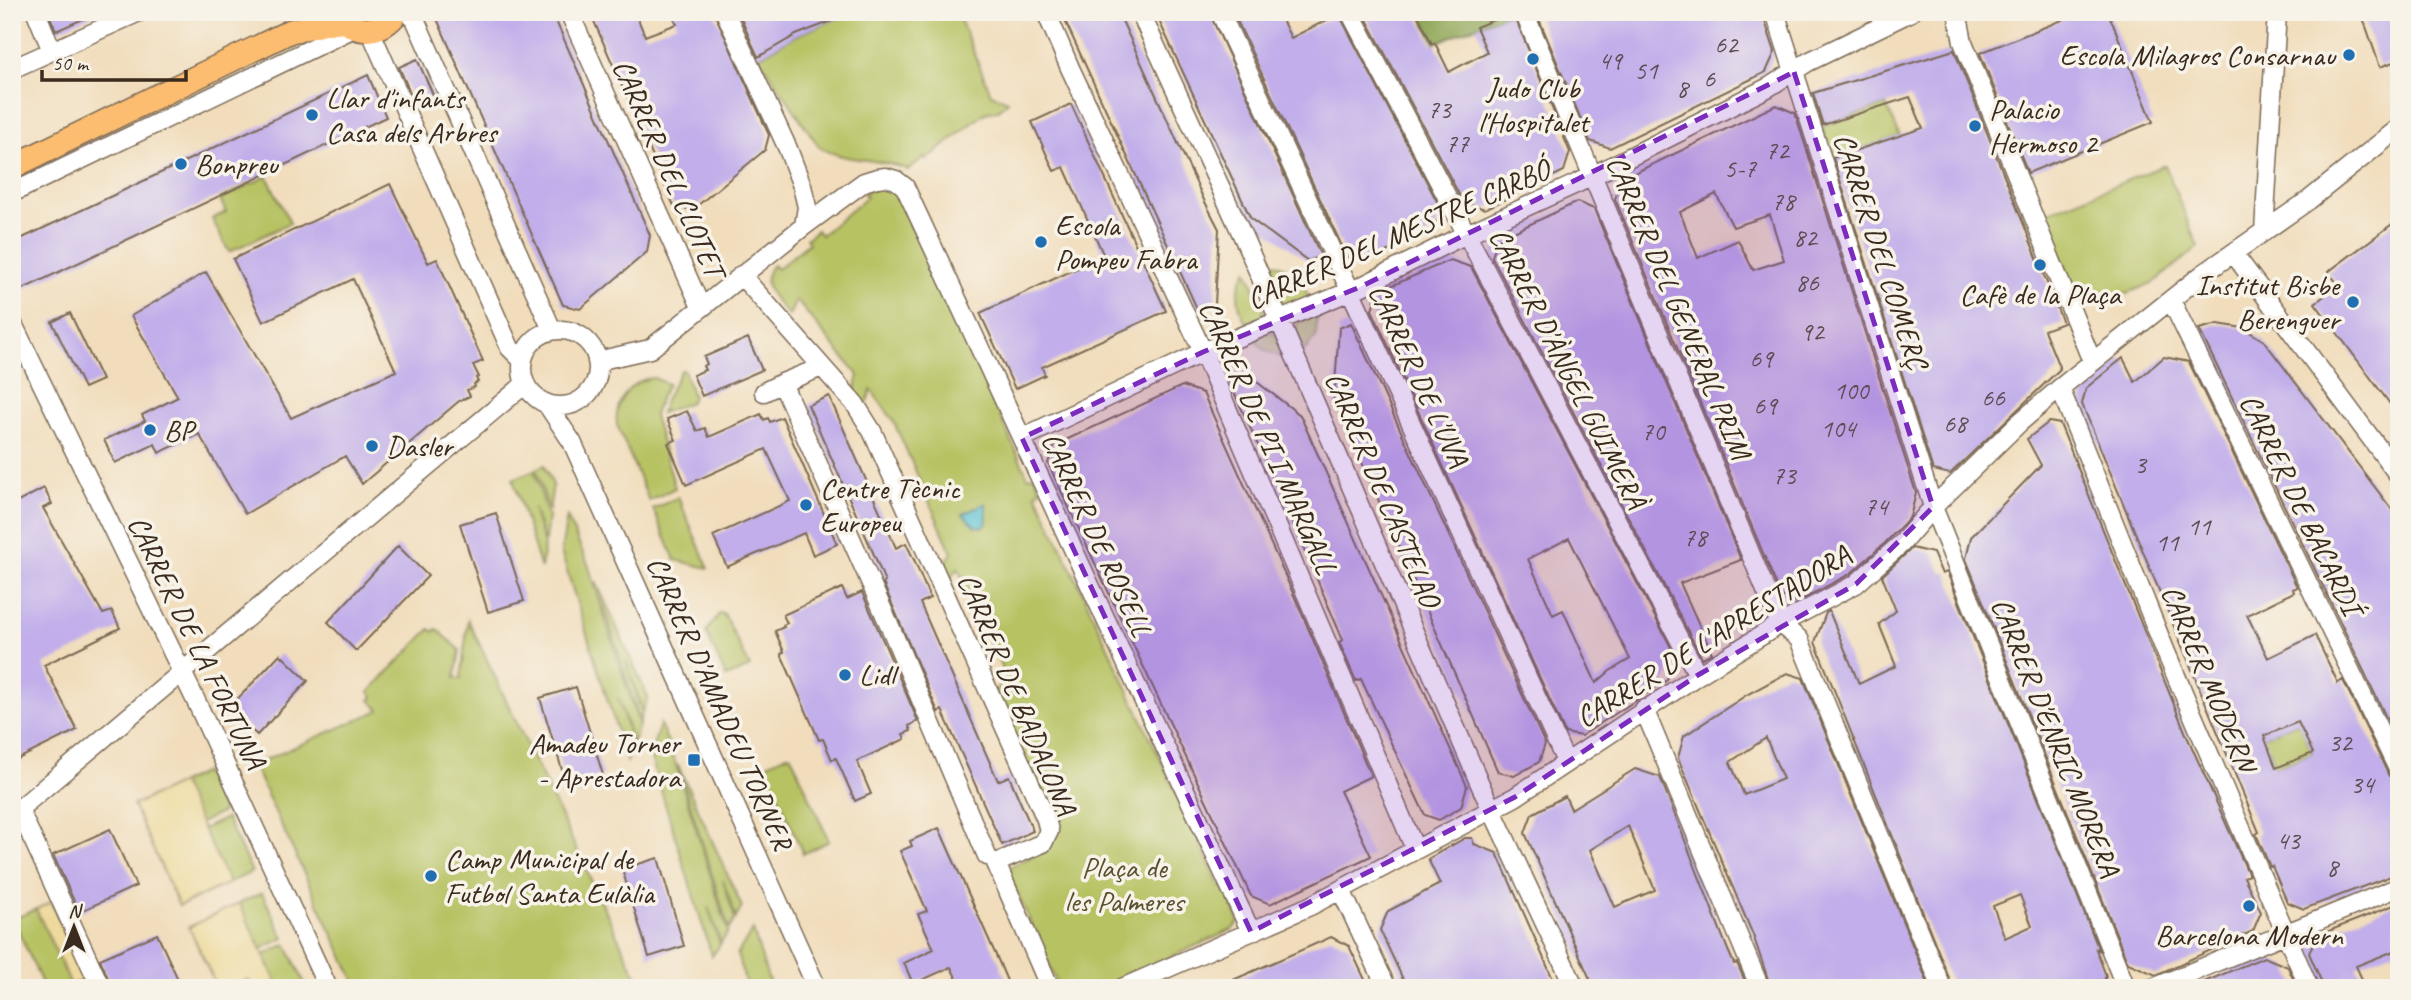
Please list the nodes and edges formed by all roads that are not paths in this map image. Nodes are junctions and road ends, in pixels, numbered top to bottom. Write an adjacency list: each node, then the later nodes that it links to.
1 (36, 12): 21 (street)
2 (94, 12): 19 (street)
3 (139, 12): 19 (street)
4 (309, 12): 20 (main road)
5 (397, 12): 18 (main road)
6 (407, 12): 38 (street)
7 (569, 12): 35 (street, CARRER DEL CLOTET)
8 (725, 12): 28 (street)
9 (1046, 12): 39 (street, CARRER DE PI I MARGALL)
10 (1139, 12): 36 (street, CARRER DE CASTELAO)
11 (1220, 12): 33 (street, CARRER DE L'UVA)
12 (1350, 12): 30 (street, CARRER D'ÀNGEL GUIMERÀ)
13 (1524, 12): 26 (street, CARRER DEL GENERAL PRIM)
14 (1775, 12): 23 (street, CARRER DEL COMERÇ)
15 (1911, 12): 23 (street, CARRER DEL MESTRE CARBÓ)
16 (1957, 12): 40 (street)
17 (2277, 12): 29 (street)
18 (353, 23): 20 (main road); 27 (street); 41 (street)
19 (102, 29): 21 (street)
20 (291, 31): 25 (main road)
21 (52, 51): 22 (street)
22 (12, 69)
23 (1794, 72): 26 (street, CARRER DEL MESTRE CARBÓ); 53 (street, CARRER DEL COMERÇ)
24 (2399, 128): 29 (street, CARRER DE L'APRESTADORA)
25 (12, 167)
26 (1593, 175): 30 (street, CARRER DEL MESTRE CARBÓ); 54 (street, CARRER DEL GENERAL PRIM)
27 (12, 193)
28 (804, 226): 32 (street); 50 (street, CARRER DE ROSELL)
29 (2264, 232): 31 (street, CARRER DE L'APRESTADORA)
30 (1467, 234): 33 (street, CARRER DEL MESTRE CARBÓ); 56 (street, CARRER D'ÀNGEL GUIMERÀ)
31 (2234, 254): 34 (street, CARRER DE L'APRESTADORA); 52 (street)
32 (741, 275): 35 (street); 43 (street, CARRER DE BADALONA)
33 (1350, 291): 36 (street, CARRER DEL MESTRE CARBÓ); 58 (street, CARRER DE L'UVA)
34 (2171, 300): 40 (street, CARRER DE L'APRESTADORA); 59 (street, CARRER DE BACARDÍ)
35 (701, 307): 42 (street)
36 (1279, 320): 39 (street, CARRER DEL MESTRE CARBÓ); 60 (street, CARRER DE CASTELAO)
37 (12, 322): 55 (street, CARRER DE LA FORTUNA)
38 (552, 330): 41 (street); 42 (street)
39 (1203, 352): 50 (street, CARRER DEL MESTRE CARBÓ); 62 (street, CARRER DE PI I MARGALL)
40 (2094, 359): 46 (street, CARRER DE L'APRESTADORA)
41 (522, 360): 45 (street)
42 (597, 361): 49 (street)
43 (822, 367): 44 (street); 72 (street, CARRER DE BADALONA)
44 (782, 383): 47 (street); 63 (street)
45 (525, 384): 48 (street); 55 (street)
46 (2060, 388): 53 (street, CARRER DE L'APRESTADORA); 67 (street, CARRER MODERN)
47 (764, 392)
48 (546, 403): 49 (street); 51 (street, CARRER D'AMADEU TORNER)
49 (575, 403): 51 (street, CARRER D'AMADEU TORNER)
50 (1021, 438): 66 (street, CARRER DE ROSELL)
51 (572, 442): 71 (street, CARRER D'AMADEU TORNER)
52 (2399, 476)
53 (1933, 507): 54 (street, CARRER DE L'APRESTADORA); 78 (street, CARRER D'ENRIC MORERA)
54 (1780, 624): 56 (street, CARRER DE L'APRESTADORA); 77 (street)
55 (183, 673): 61 (street); 70 (street, CARRER DE LA FORTUNA)
56 (1698, 675): 57 (street, CARRER DE L'APRESTADORA)
57 (1644, 709): 58 (street, CARRER DE L'APRESTADORA); 76 (street)
58 (1566, 762): 60 (street, CARRER DE L'APRESTADORA)
59 (2399, 771)
60 (1492, 808): 62 (street, CARRER DE L'APRESTADORA); 75 (street, CARRER DE CASTELAO)
61 (15, 812): 69 (street)
62 (1415, 849): 65 (street, CARRER DE L'APRESTADORA)
63 (988, 856)
64 (2399, 887): 67 (street)
65 (1342, 890): 66 (street, CARRER DE L'APRESTADORA); 74 (street)
66 (1251, 932): 68 (street, CARRER DE L'APRESTADORA)
67 (2287, 933): 79 (street); 80 (street, CARRER MODERN)
68 (1156, 981): 73 (street, CARRER DE L'APRESTADORA)
69 (101, 988)
70 (328, 988)
71 (817, 988)
72 (1050, 988)
73 (1122, 988)
74 (1387, 988)
75 (1575, 988)
76 (1760, 988)
77 (1942, 988)
78 (2126, 988)
79 (2153, 988)
80 (2309, 988)

